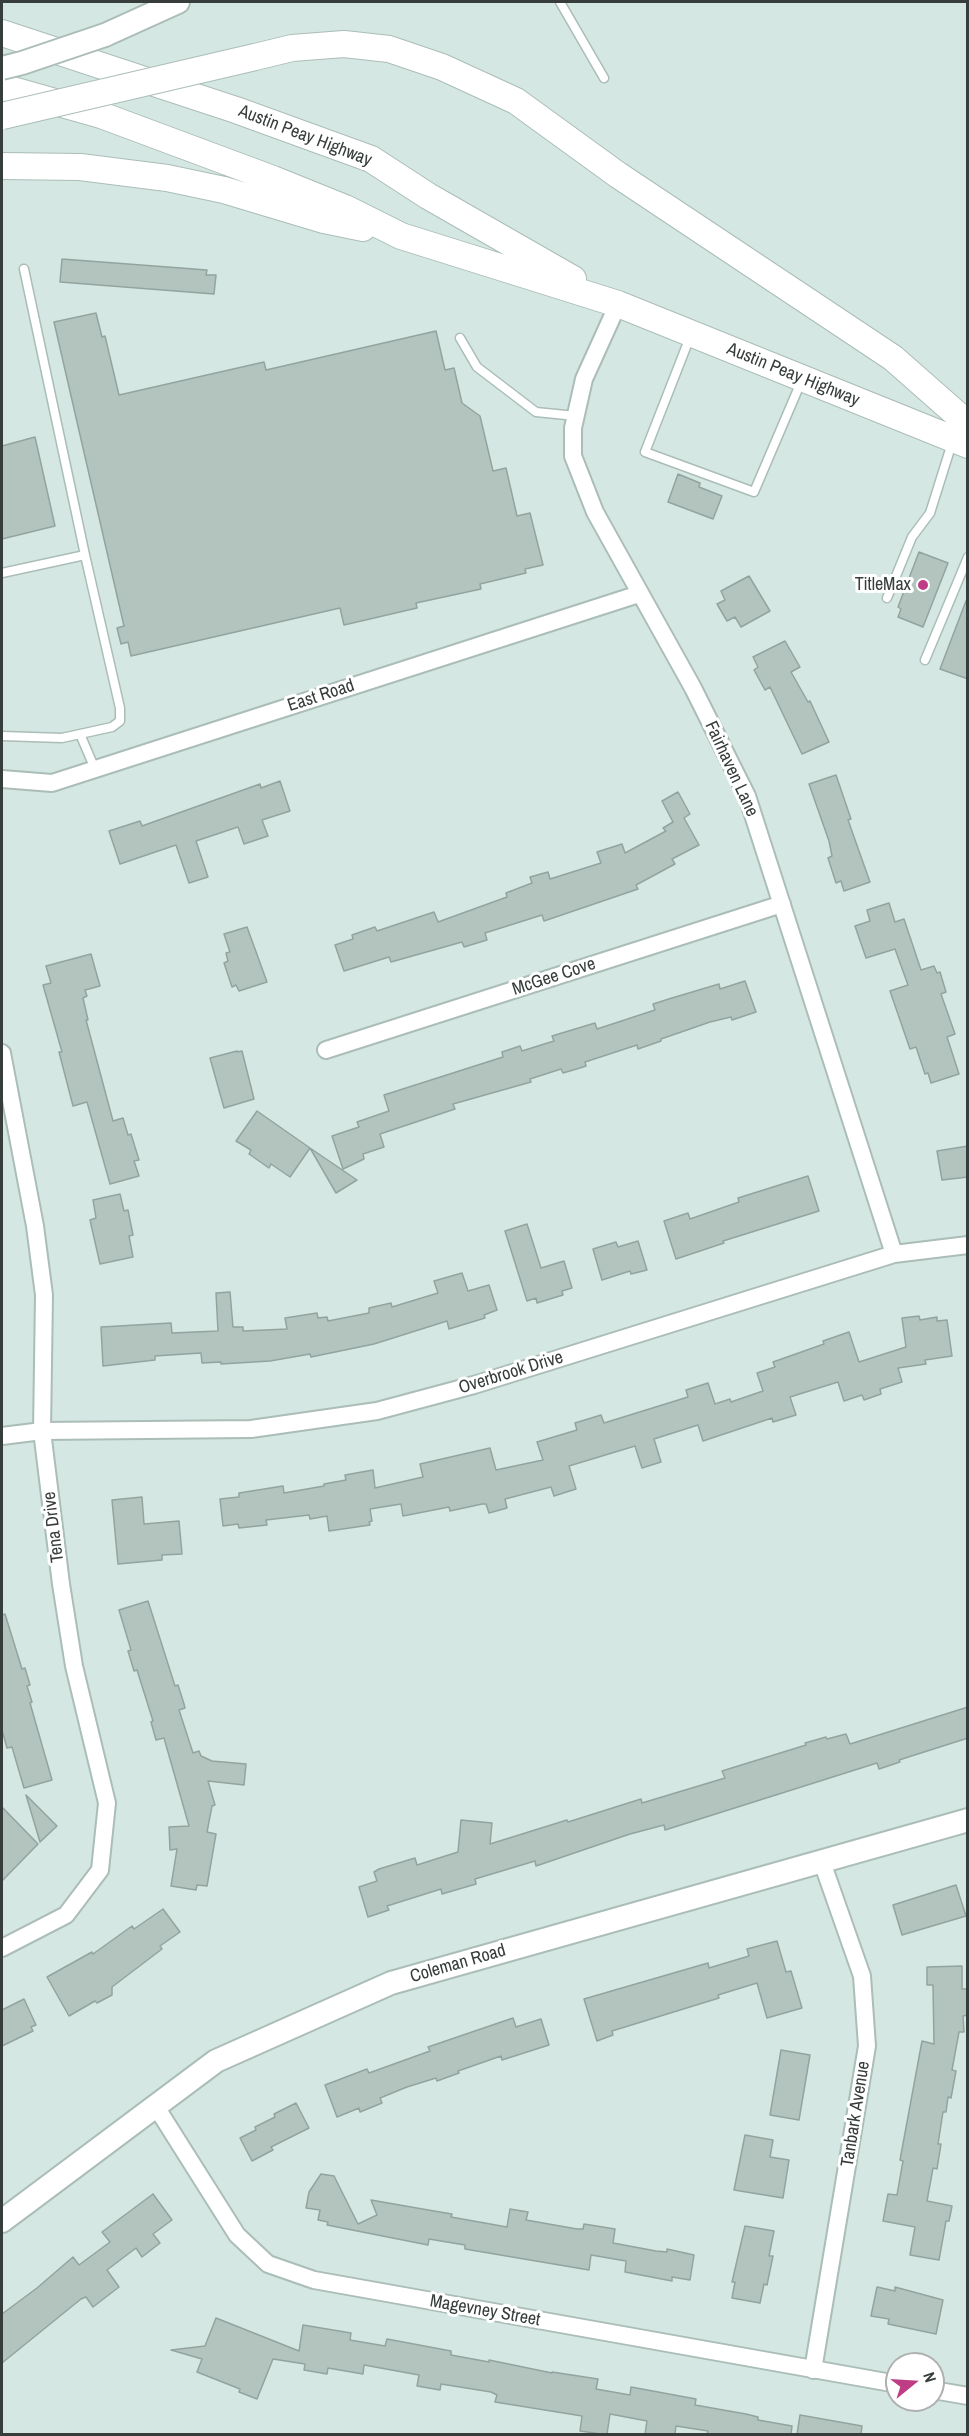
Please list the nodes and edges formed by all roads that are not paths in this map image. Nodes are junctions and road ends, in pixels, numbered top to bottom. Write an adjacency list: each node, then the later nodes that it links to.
1 (178, 2): 4 (main road, bridge)
2 (560, 2): 5 (lane)
3 (2, 33): 11 (main road, Austin Peay Highway)
4 (2, 68)
5 (604, 78)
6 (2, 87): 9 (main road, Austin Peay Highway)
7 (2, 116): 16 (main road, bridge)
8 (2, 166): 9 (main road)
9 (401, 236): 11 (main road, Austin Peay Highway)
10 (24, 270): 17 (lane)
11 (618, 304): 12 (main road, Austin Peay Highway); 15 (street, Fairhaven Lane)
12 (691, 333): 14 (main road, Austin Peay Highway); 14 (lane)
13 (460, 338): 15 (lane)
14 (802, 378): 16 (main road, Austin Peay Highway)
15 (576, 416): 20 (street, Fairhaven Lane)
16 (963, 436): 21 (lane)
17 (84, 555): 19 (lane); 23 (lane)
18 (968, 557): 22 (lane)
19 (2, 573)
20 (639, 594): 25 (street, East Road); 27 (street, Fairhaven Lane)
21 (887, 598)
22 (925, 660)
23 (80, 734): 24 (lane); 25 (lane)
24 (2, 736)
25 (95, 769): 26 (street, East Road)
26 (2, 779)
27 (782, 904): 28 (street, McGee Cove); 31 (street, Fairhaven Lane)
28 (326, 1050)
29 (2, 1053): 32 (street, Tena Drive)
30 (968, 1245): 31 (street, Overbrook Drive)
31 (894, 1254): 32 (street, Overbrook Drive)
32 (42, 1431): 33 (street, Overbrook Drive); 36 (street, Tena Drive)
33 (2, 1436)
34 (968, 1820): 35 (main road, Coleman Road)
35 (822, 1862): 37 (main road, Coleman Road); 39 (street, Tanbark Avenue)
36 (2, 1948)
37 (155, 2105): 38 (main road, Coleman Road); 39 (street, Magevney Street)
38 (2, 2221)
39 (813, 2370): 40 (street, Magevney Street)
40 (885, 2382)
41 (945, 2392): 42 (street)
42 (968, 2396)

